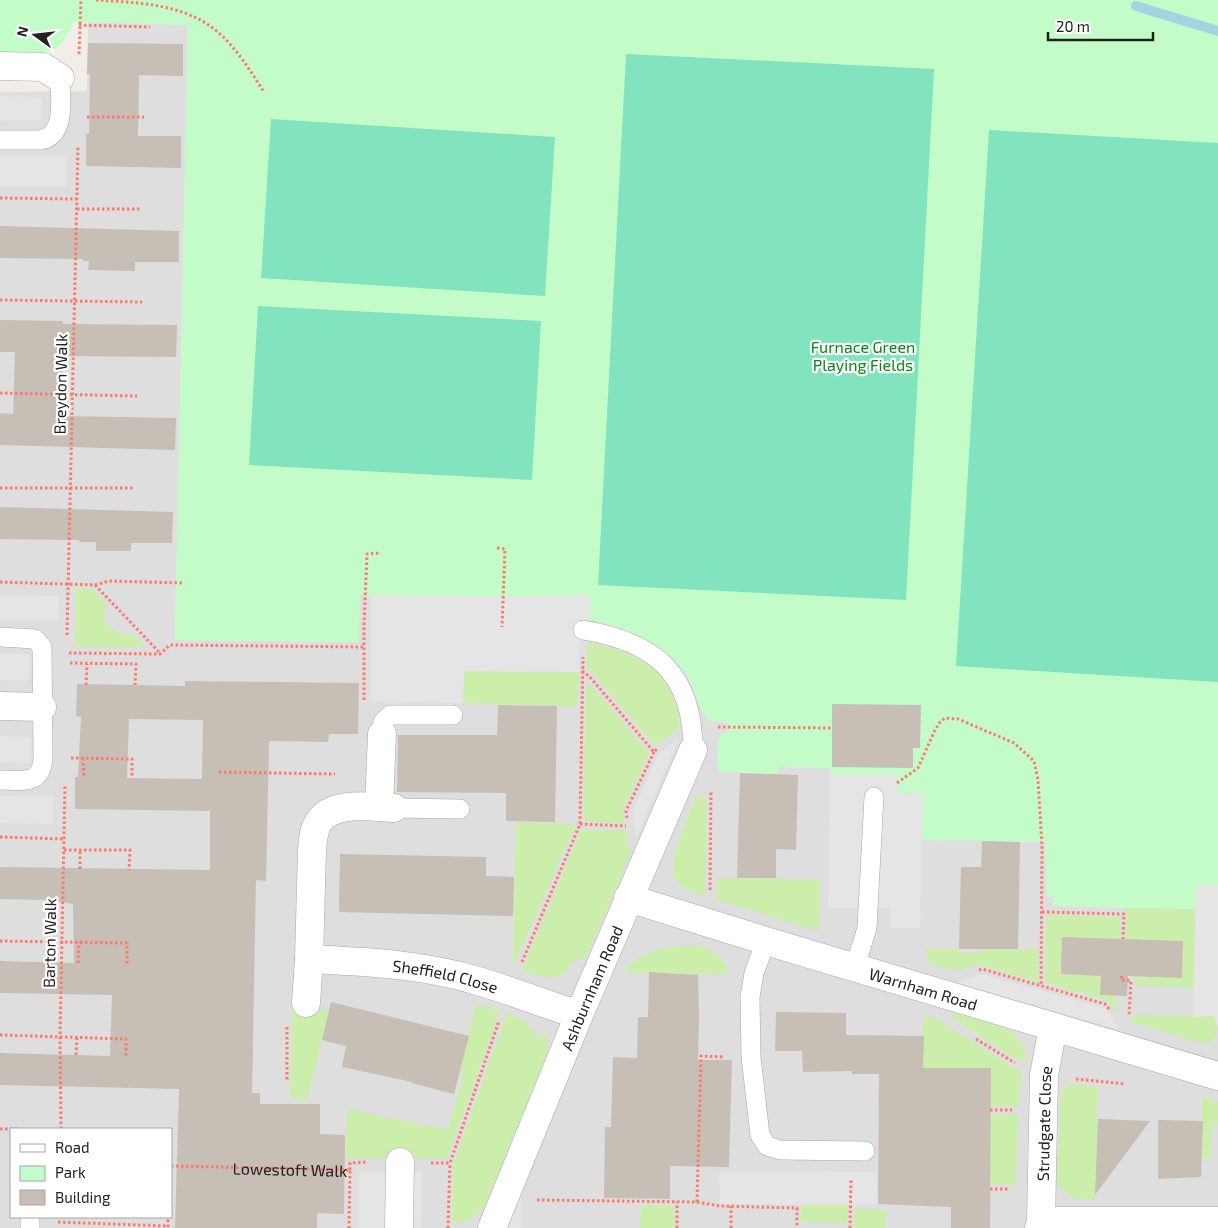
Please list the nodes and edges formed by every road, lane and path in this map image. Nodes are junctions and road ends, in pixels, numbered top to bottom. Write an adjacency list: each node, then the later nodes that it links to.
1 (81, 0): 5 (path)
2 (96, 0): 4 (path)
3 (150, 0): 4 (path)
4 (154, 5): 9 (path)
5 (80, 25): 6 (path); 8 (path)
6 (150, 27)
7 (0, 66): 8 (street)
8 (60, 78): 12 (lane)
9 (264, 92)
10 (79, 116): 11 (path)
11 (144, 117)
12 (0, 140)
13 (78, 144): 15 (path, Breydon Walk)
14 (0, 198): 15 (path)
15 (77, 199): 16 (path, Breydon Walk)
16 (77, 208): 17 (path); 19 (path, Breydon Walk)
17 (140, 209)
18 (0, 300): 19 (path)
19 (75, 301): 20 (path); 22 (path, Breydon Walk)
20 (142, 302)
21 (0, 393): 22 (path)
22 (73, 394): 23 (path); 25 (path, Breydon Walk)
23 (137, 396)
24 (0, 488): 25 (path)
25 (70, 488): 26 (path); 31 (path, Breydon Walk)
26 (133, 488)
27 (497, 548): 33 (path)
28 (381, 553): 36 (path)
29 (0, 582): 31 (path)
30 (184, 583): 32 (path)
31 (68, 584): 32 (path); 38 (path, Breydon Walk)
32 (95, 585): 39 (path)
33 (502, 627)
34 (584, 630): 41 (path); 49 (lane)
35 (0, 637): 37 (lane)
36 (364, 647): 39 (path); 48 (path)
37 (42, 652): 38 (path); 45 (lane)
38 (67, 653): 39 (path); 40 (path)
39 (160, 654)
40 (87, 664): 42 (path); 43 (path)
41 (582, 671): 49 (path); 62 (path)
42 (86, 685)
43 (135, 686)
44 (0, 706): 45 (street)
45 (42, 707): 50 (lane)
46 (453, 715): 48 (lane)
47 (832, 728): 49 (path)
48 (382, 731): 60 (street)
49 (693, 740): 70 (street, Ashburnham Road)
50 (43, 757): 51 (path); 57 (lane)
51 (65, 758): 52 (path); 65 (path, Barton Walk)
52 (83, 758): 55 (path); 56 (path)
53 (219, 772): 54 (path)
54 (337, 774)
55 (84, 777)
56 (132, 778)
57 (0, 780)
58 (711, 786): 72 (path)
59 (874, 797): 71 (path); 81 (lane)
60 (387, 808): 61 (lane); 78 (street)
61 (460, 809)
62 (580, 824): 63 (path); 84 (path)
63 (629, 826)
64 (0, 837): 65 (path)
65 (64, 839): 66 (path, Barton Walk)
66 (64, 850): 67 (path); 76 (path, Barton Walk)
67 (80, 850): 68 (path); 69 (path)
68 (80, 869)
69 (129, 870)
70 (628, 898): 72 (street, Warnham Road); 86 (street, Ashburnham Road)
71 (1042, 912): 73 (path); 83 (path)
72 (710, 923): 75 (street, Warnham Road)
73 (1123, 939)
74 (0, 941): 76 (path)
75 (766, 941): 81 (street, Warnham Road); 94 (lane)
76 (62, 942): 77 (path); 90 (path, Barton Walk)
77 (79, 942): 79 (path); 80 (path)
78 (309, 959): 84 (street, Sheffield Close); 85 (street)
79 (78, 963)
80 (127, 964)
81 (855, 968): 88 (street, Warnham Road)
82 (1122, 976): 87 (path)
83 (1042, 986)
84 (510, 991): 86 (street, Sheffield Close); 100 (path)
85 (306, 1003): 96 (path)
86 (579, 1015): 114 (street, Ashburnham Road)
87 (1126, 1020)
88 (1053, 1027): 95 (street, Warnham Road); 109 (street, Strudgate Close)
89 (0, 1035): 90 (path)
90 (60, 1036): 91 (path); 97 (path, Barton Walk)
91 (77, 1037): 92 (path); 93 (path)
92 (76, 1055)
93 (126, 1056)
94 (751, 1057): 98 (lane); 105 (path)
95 (1218, 1076)
96 (287, 1080)
97 (60, 1128)
98 (859, 1151): 118 (path)
99 (400, 1162): 100 (path); 102 (path); 112 (street)
100 (450, 1163): 113 (path)
101 (172, 1166): 102 (path, Lowestoft Walk)
102 (350, 1170): 111 (path, Lowestoft Walk)
103 (536, 1200): 104 (path)
104 (678, 1202): 105 (path); 115 (path)
105 (697, 1202): 106 (path)
106 (731, 1206): 116 (path); 117 (path)
107 (1218, 1220): 109 (street, Strudgate Close)
108 (30, 1224): 110 (path)
109 (1040, 1224)
110 (168, 1227)
111 (349, 1228)
112 (398, 1228)
113 (448, 1228)
114 (492, 1228)
115 (677, 1228)
116 (731, 1228)
117 (797, 1228)
118 (850, 1228)

